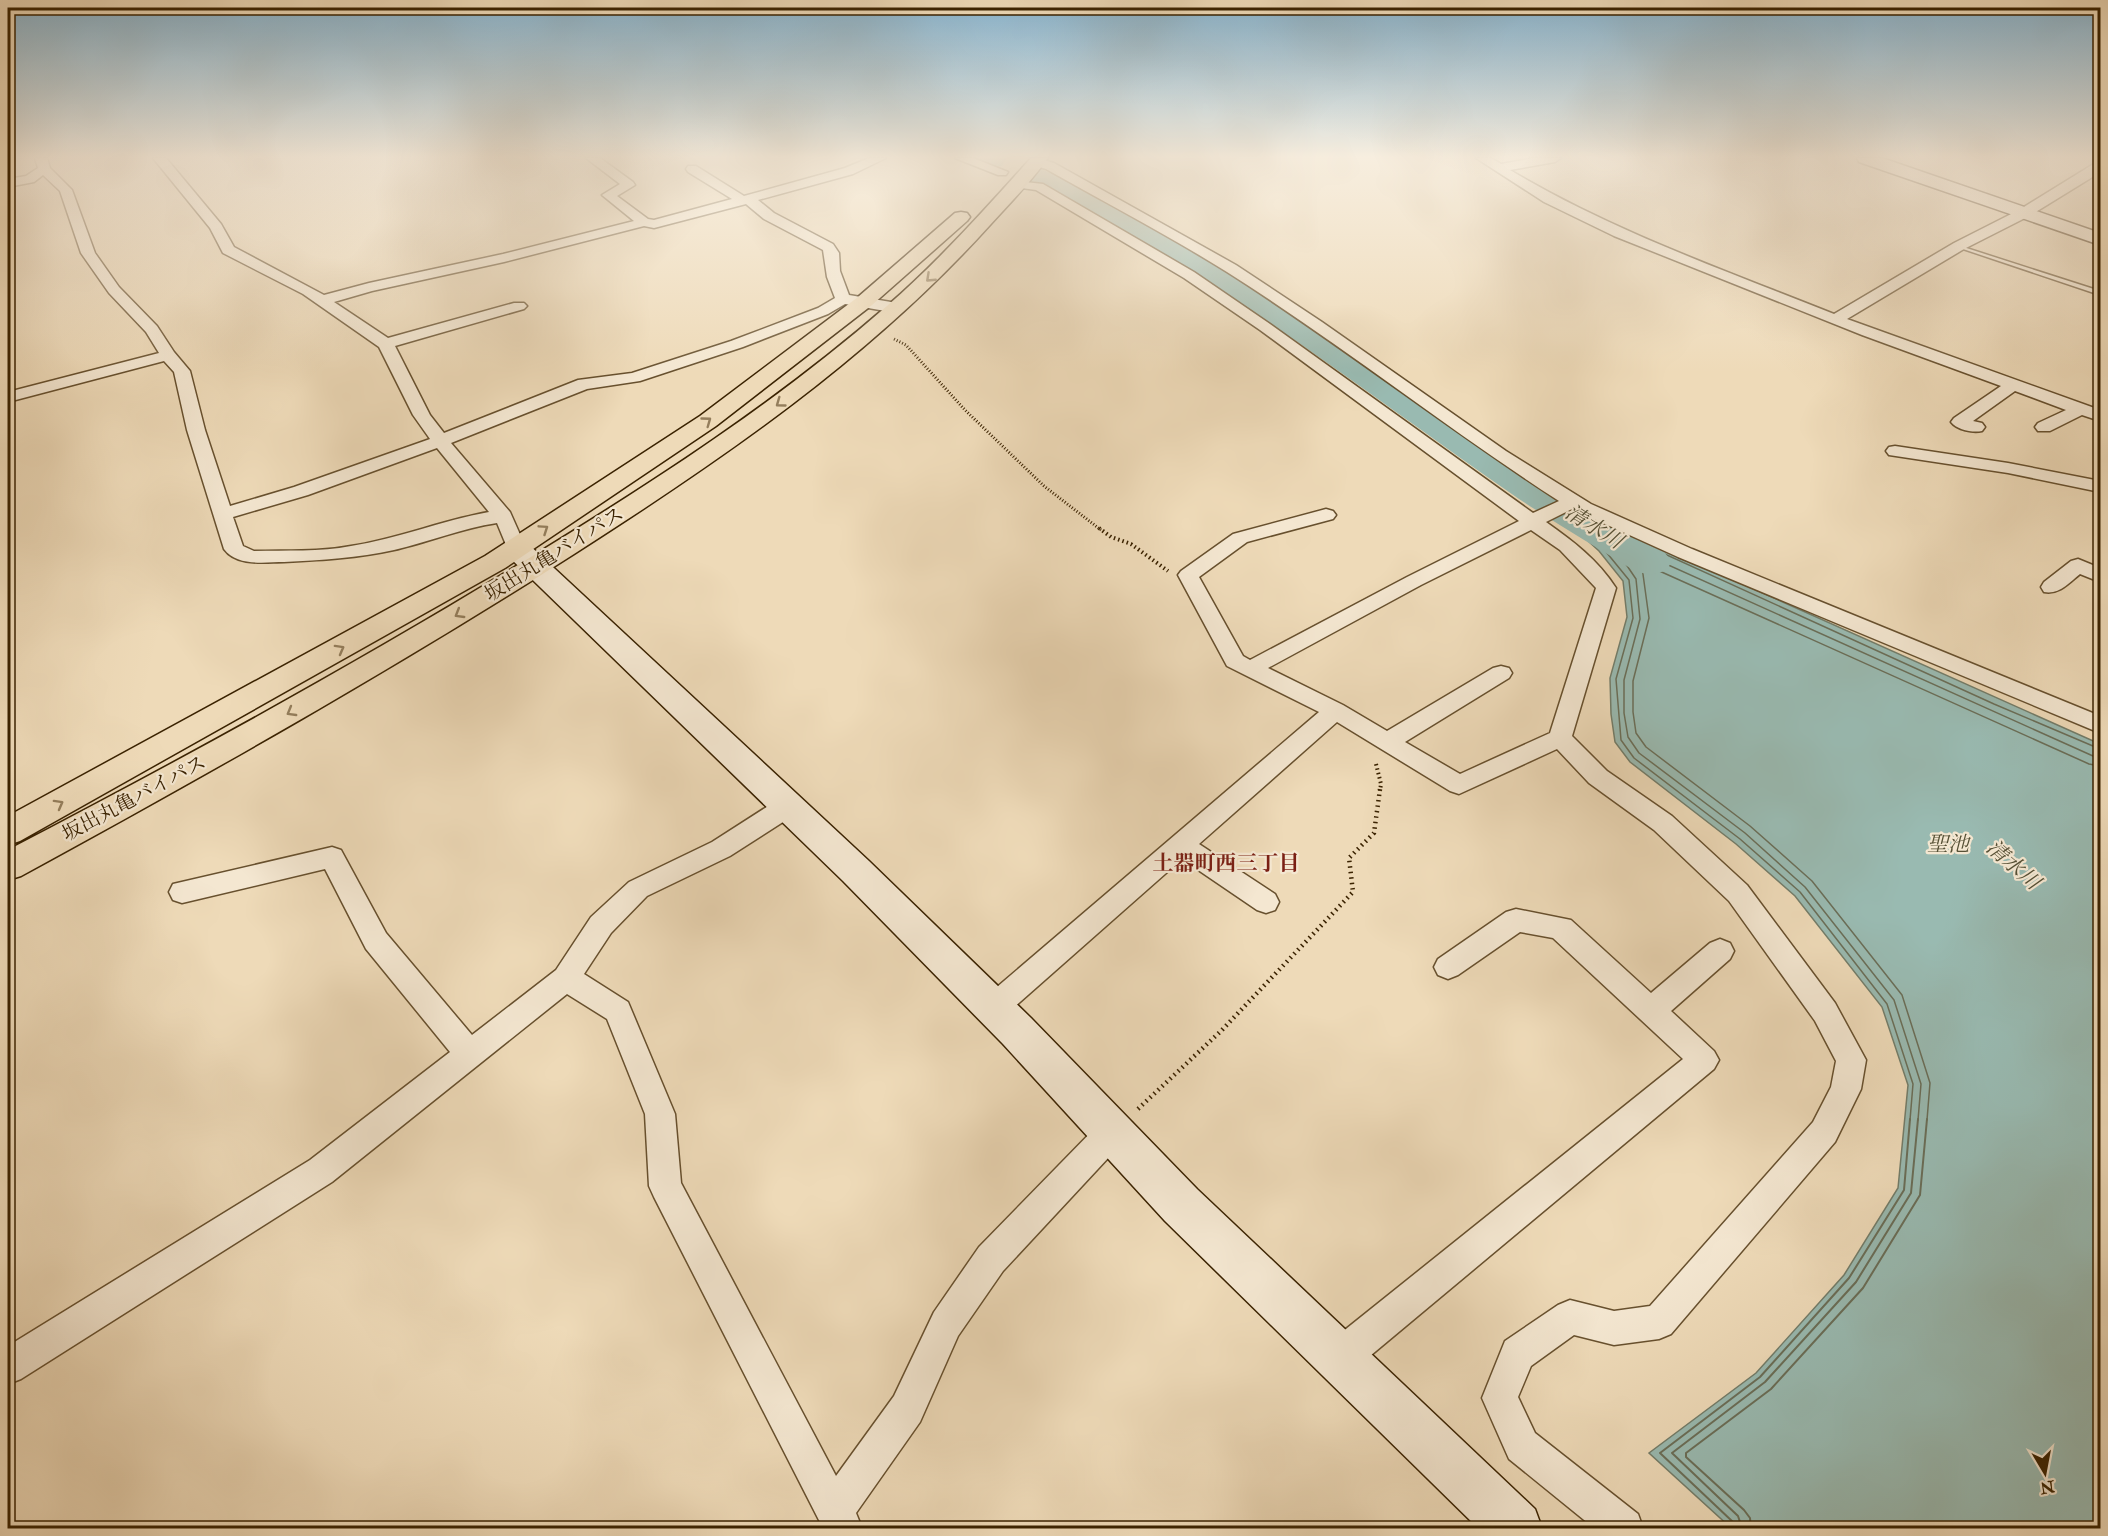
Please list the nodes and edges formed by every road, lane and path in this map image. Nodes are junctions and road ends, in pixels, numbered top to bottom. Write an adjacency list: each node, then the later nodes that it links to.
1 (80, 230): 22 (street)
2 (217, 230): 15 (street)
3 (614, 230): 15 (street)
4 (795, 230): 16 (street)
5 (948, 230): 16 (highway, 坂出丸亀バイパス)
6 (971, 230): 18 (highway, 坂出丸亀バイパス, one-way to 18)
7 (1111, 230): 35 (street)
8 (1163, 230): 32 (street)
9 (1612, 230): 19 (street)
10 (1991, 230): 13 (street)
11 (2073, 230): 12 (street)
12 (2100, 239)
13 (1959, 246): 14 (lane); 19 (street)
14 (2100, 293)
15 (321, 301): 21 (street)
16 (853, 301): 18 (street); 29 (street); 36 (highway, 坂出丸亀バイパス, one-way to 16)
17 (519, 306): 21 (street)
18 (897, 308): 36 (highway, 坂出丸亀バイパス, one-way to 36)
19 (1836, 319): 23 (street)
20 (891, 338): 37 (path)
21 (386, 344): 29 (street)
22 (168, 355): 24 (street); 33 (street)
23 (2013, 385): 25 (street); 27 (street)
24 (8, 398)
25 (2081, 409): 26 (street); 28 (street)
26 (2100, 416)
27 (1977, 426)
28 (2044, 427)
29 (440, 441): 33 (street); 36 (street)
30 (1895, 451): 31 (street)
31 (2100, 487)
32 (1572, 501): 35 (street); 43 (street)
33 (224, 514): 36 (street)
34 (1326, 515): 37 (street)
35 (1532, 521): 40 (street); 44 (street)
36 (518, 544): 46 (street); 47 (highway, 坂出丸亀バイパス, one-way to 36); 49 (highway, 坂出丸亀バイパス, one-way to 49)
37 (1188, 575): 40 (street)
38 (2100, 576): 39 (street)
39 (2051, 587)
40 (1250, 669): 42 (street)
41 (1502, 673): 45 (street)
42 (1335, 711): 45 (street); 48 (street)
43 (2100, 725)
44 (1560, 738): 45 (street); 63 (street)
45 (1389, 741): 58 (path)
46 (788, 806): 54 (street); 55 (street)
47 (8, 832)
48 (1181, 845): 51 (street); 55 (street)
49 (8, 866)
50 (182, 892): 57 (street)
51 (1266, 902)
52 (1720, 951): 56 (street)
53 (1448, 967): 56 (street)
54 (566, 978): 57 (street); 61 (street)
55 (993, 1008): 58 (street)
56 (1651, 1011): 59 (street)
57 (470, 1054): 60 (street)
58 (1112, 1132): 59 (street); 61 (street)
59 (1339, 1358): 62 (street)
60 (8, 1366)
61 (838, 1520)
62 (1516, 1528)
63 (1624, 1528)

